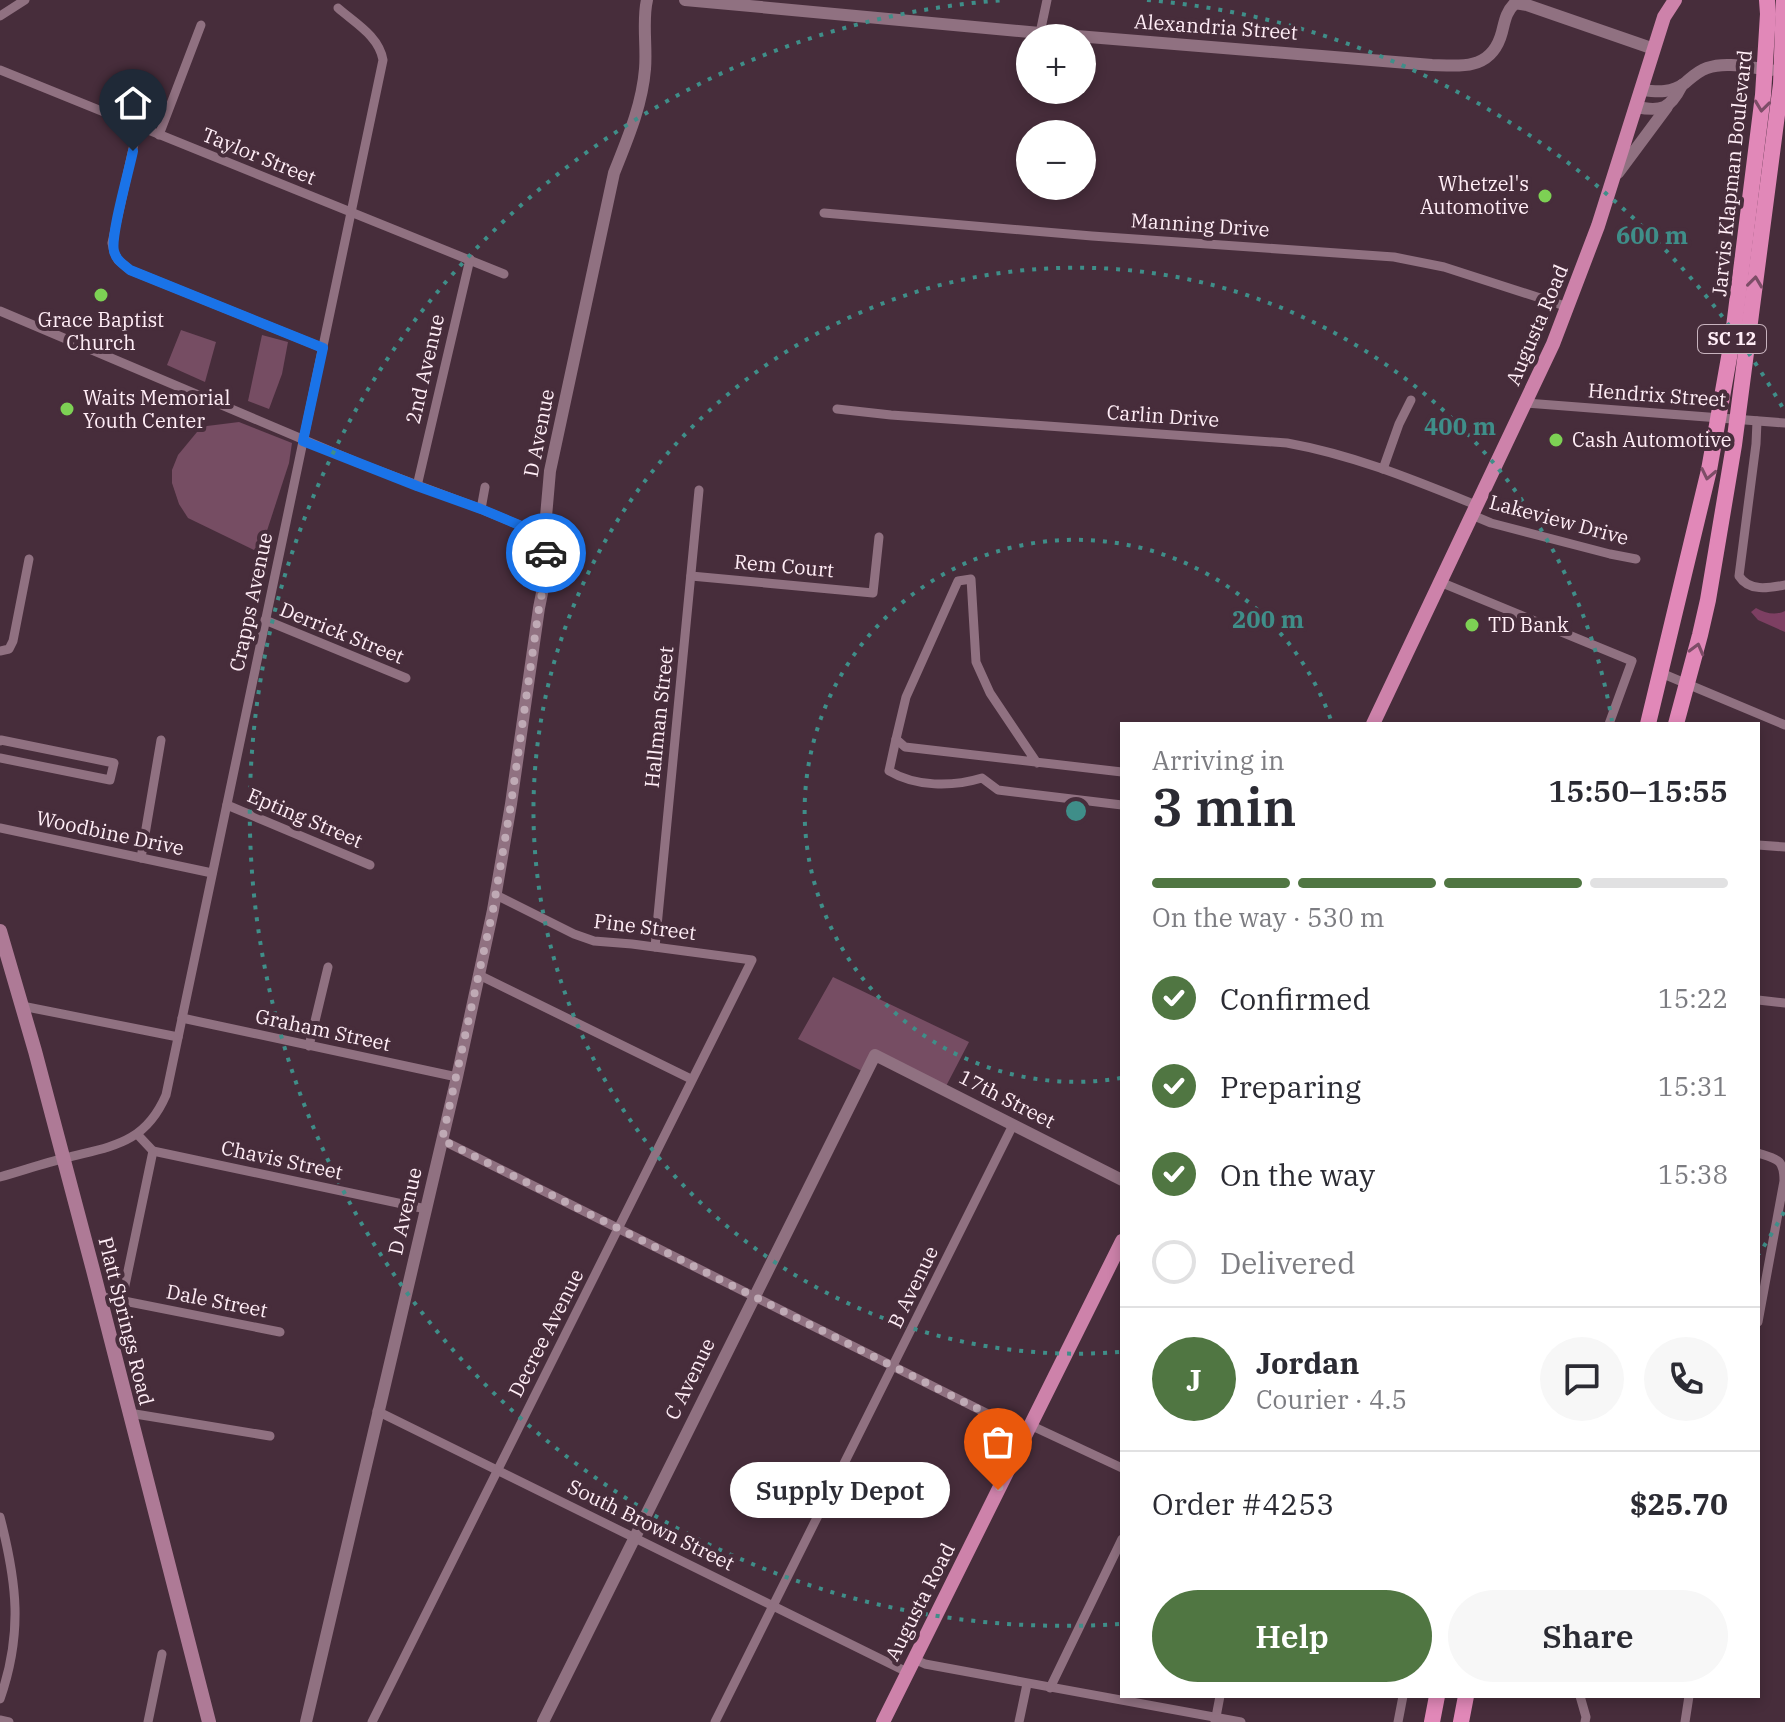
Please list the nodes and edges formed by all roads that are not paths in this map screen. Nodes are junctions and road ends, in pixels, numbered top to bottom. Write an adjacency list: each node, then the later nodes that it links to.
1 (25, 0): 10 (street)
2 (646, 0): 47 (street, D Avenue)
3 (685, 0): 14 (street, Alexandria Street)
4 (1047, 0): 12 (street)
5 (1663, 0): 11 (main road, Augusta Road)
6 (1675, 0): 11 (main road, Augusta Road)
7 (1767, 0): 18 (highway, Jarvis Klapman Boulevard / SC 12)
8 (1784, 0): 18 (highway, Jarvis Klapman Boulevard / SC 12)
9 (338, 8): 26 (street, Crapps Avenue)
10 (0, 16)
11 (1664, 17): 16 (main road, Augusta Road)
12 (1042, 24)
13 (201, 25): 24 (street)
14 (1016, 31)
15 (1096, 38): 16 (street, Alexandria Street)
16 (1654, 49): 20 (main road, Augusta Road)
17 (0, 70): 23 (street, Taylor Street)
18 (1777, 71): 19 (street); 36 (highway, Jarvis Klapman Boulevard / SC 12, one-way to 36); 37 (highway, Jarvis Klapman Boulevard / SC 12, one-way to 18)
19 (1682, 85): 20 (street); 22 (street)
20 (1642, 90): 21 (main road, Augusta Road)
21 (1636, 107): 22 (street); 25 (main road, Augusta Road)
22 (1667, 107): 25 (street)
23 (138, 126): 24 (street, Taylor Street); 32 (street)
24 (159, 135): 26 (street, Taylor Street)
25 (1611, 182): 30 (main road, Augusta Road)
26 (352, 213): 28 (street, Taylor Street); 32 (street, Crapps Avenue)
27 (824, 213): 30 (street, Manning Drive)
28 (470, 259): 29 (street, Taylor Street); 42 (street, 2nd Avenue)
29 (504, 274)
30 (1568, 307): 34 (main road, Augusta Road)
31 (0, 311): 40 (street)
32 (323, 348): 40 (street, Crapps Avenue)
33 (1411, 400): 41 (street)
34 (1526, 403): 36 (street, Hendrix Street); 46 (main road, Augusta Road)
35 (837, 409): 41 (street, Carlin Drive)
36 (1719, 418): 37 (street, Hendrix Street); 56 (highway, Jarvis Klapman Boulevard / SC 12, one-way to 56)
37 (1738, 419): 38 (street, Hendrix Street); 58 (highway, Jarvis Klapman Boulevard / SC 12, one-way to 37)
38 (1757, 421): 39 (street, Hendrix Street); 53 (street)
39 (1785, 423)
40 (303, 441): 42 (street); 54 (street, Crapps Avenue)
41 (1383, 469): 46 (street, Carlin Drive)
42 (417, 486): 45 (street)
43 (485, 487): 45 (street)
44 (699, 490): 51 (street, Hallman Street)
45 (481, 509): 47 (street)
46 (1474, 510): 50 (street, Lakeview Drive); 52 (main road, Augusta Road)
47 (545, 528): 80 (street, D Avenue)
48 (879, 537): 51 (street, Rem Court)
49 (29, 559): 55 (street)
50 (1636, 559)
51 (691, 576): 82 (street, Hallman Street)
52 (1440, 582): 59 (main road, Augusta Road); 60 (street)
53 (1785, 585)
54 (265, 620): 57 (street, Derrick Street); 72 (street, Crapps Avenue)
55 (0, 651)
56 (1661, 673): 58 (street); 61 (highway, Jarvis Klapman Boulevard / SC 12)
57 (406, 678)
58 (1686, 684): 62 (highway, Jarvis Klapman Boulevard / SC 12); 63 (street)
59 (1374, 722)
60 (1610, 722)
61 (1649, 722)
62 (1676, 722)
63 (1785, 725)
64 (896, 739): 67 (street); 69 (street); 71 (street)
65 (161, 740): 77 (street)
66 (0, 741): 68 (street)
67 (984, 756): 69 (street); 71 (street)
68 (0, 758)
69 (1037, 763): 70 (street)
70 (1120, 772)
71 (982, 778): 73 (street)
72 (227, 805): 78 (street, Epting Street); 79 (street, Crapps Avenue)
73 (1120, 805)
74 (0, 828): 77 (street, Woodbine Drive)
75 (1760, 845): 76 (street)
76 (1785, 847)
77 (141, 858): 79 (street, Woodbine Drive)
78 (370, 865)
79 (212, 873): 89 (street, Crapps Avenue)
80 (496, 895): 82 (street, Pine Street); 85 (street, D Avenue)
81 (0, 931): 88 (main road, Platt Springs Road)
82 (655, 947): 83 (street, Pine Street)
83 (752, 960): 94 (street, Decree Avenue)
84 (328, 967): 91 (street)
85 (479, 975): 93 (street, D Avenue); 94 (street)
86 (1760, 1000): 87 (street)
87 (1785, 1003)
88 (22, 1006): 90 (street); 100 (main road, Platt Springs Road)
89 (182, 1018): 90 (street, Crapps Avenue); 91 (street, Graham Street)
90 (178, 1037): 96 (street, Crapps Avenue)
91 (309, 1046): 93 (street, Graham Street)
92 (875, 1055): 95 (street, 17th Street); 108 (street, C Avenue)
93 (457, 1077): 97 (street, D Avenue)
94 (691, 1079): 104 (street, Decree Avenue)
95 (1013, 1125): 102 (street, 17th Street); 111 (street, B Avenue)
96 (137, 1134): 98 (street); 100 (street, Crapps Avenue)
97 (442, 1140): 103 (street, D Avenue); 104 (street)
98 (153, 1151): 103 (street, Chavis Street); 106 (street)
99 (1760, 1154): 109 (street)
100 (63, 1158): 101 (street, Crapps Avenue); 107 (main road, Platt Springs Road)
101 (0, 1177)
102 (1120, 1179)
103 (426, 1209): 112 (street, D Avenue)
104 (618, 1228): 108 (street); 117 (street, Decree Avenue)
105 (1120, 1245): 114 (main road, Augusta Road)
106 (124, 1290)
107 (99, 1296): 110 (street, Dale Street); 113 (main road, Platt Springs Road)
108 (753, 1296): 111 (street); 119 (street, C Avenue)
109 (1760, 1311)
110 (280, 1332)
111 (893, 1367): 114 (street); 121 (street, B Avenue)
112 (377, 1411): 117 (street, South Brown Street); 139 (street, D Avenue)
113 (129, 1413): 115 (street); 138 (main road, Platt Springs Road)
114 (1028, 1429): 116 (street); 123 (main road, Augusta Road)
115 (270, 1436)
116 (1120, 1467)
117 (498, 1470): 119 (street, South Brown Street); 140 (street, Decree Avenue)
118 (0, 1517): 133 (street)
119 (634, 1537): 121 (street, South Brown Street); 141 (street, C Avenue)
120 (1120, 1543): 125 (street)
121 (773, 1605): 123 (street, South Brown Street); 142 (street, B Avenue)
122 (162, 1654): 137 (street)
123 (911, 1666): 124 (street, South Brown Street); 143 (main road, Augusta Road)
124 (1027, 1684): 125 (street, South Brown Street); 144 (street)
125 (1050, 1688): 135 (street, South Brown Street)
126 (1220, 1698): 135 (street)
127 (1403, 1698): 146 (street)
128 (1437, 1698): 147 (highway)
129 (1446, 1698): 148 (highway)
130 (1466, 1698): 149 (highway)
131 (1581, 1698): 150 (street)
132 (1689, 1698): 151 (street)
133 (0, 1699)
134 (0, 1720): 136 (street)
135 (1215, 1720): 145 (street, South Brown Street)
136 (9, 1722)
137 (148, 1722)
138 (209, 1722)
139 (306, 1722)
140 (372, 1722)
141 (543, 1722)
142 (715, 1722)
143 (883, 1722)
144 (1019, 1722)
145 (1241, 1722)
146 (1398, 1722)
147 (1432, 1722)
148 (1444, 1722)
149 (1461, 1722)
150 (1585, 1722)
151 (1685, 1722)

